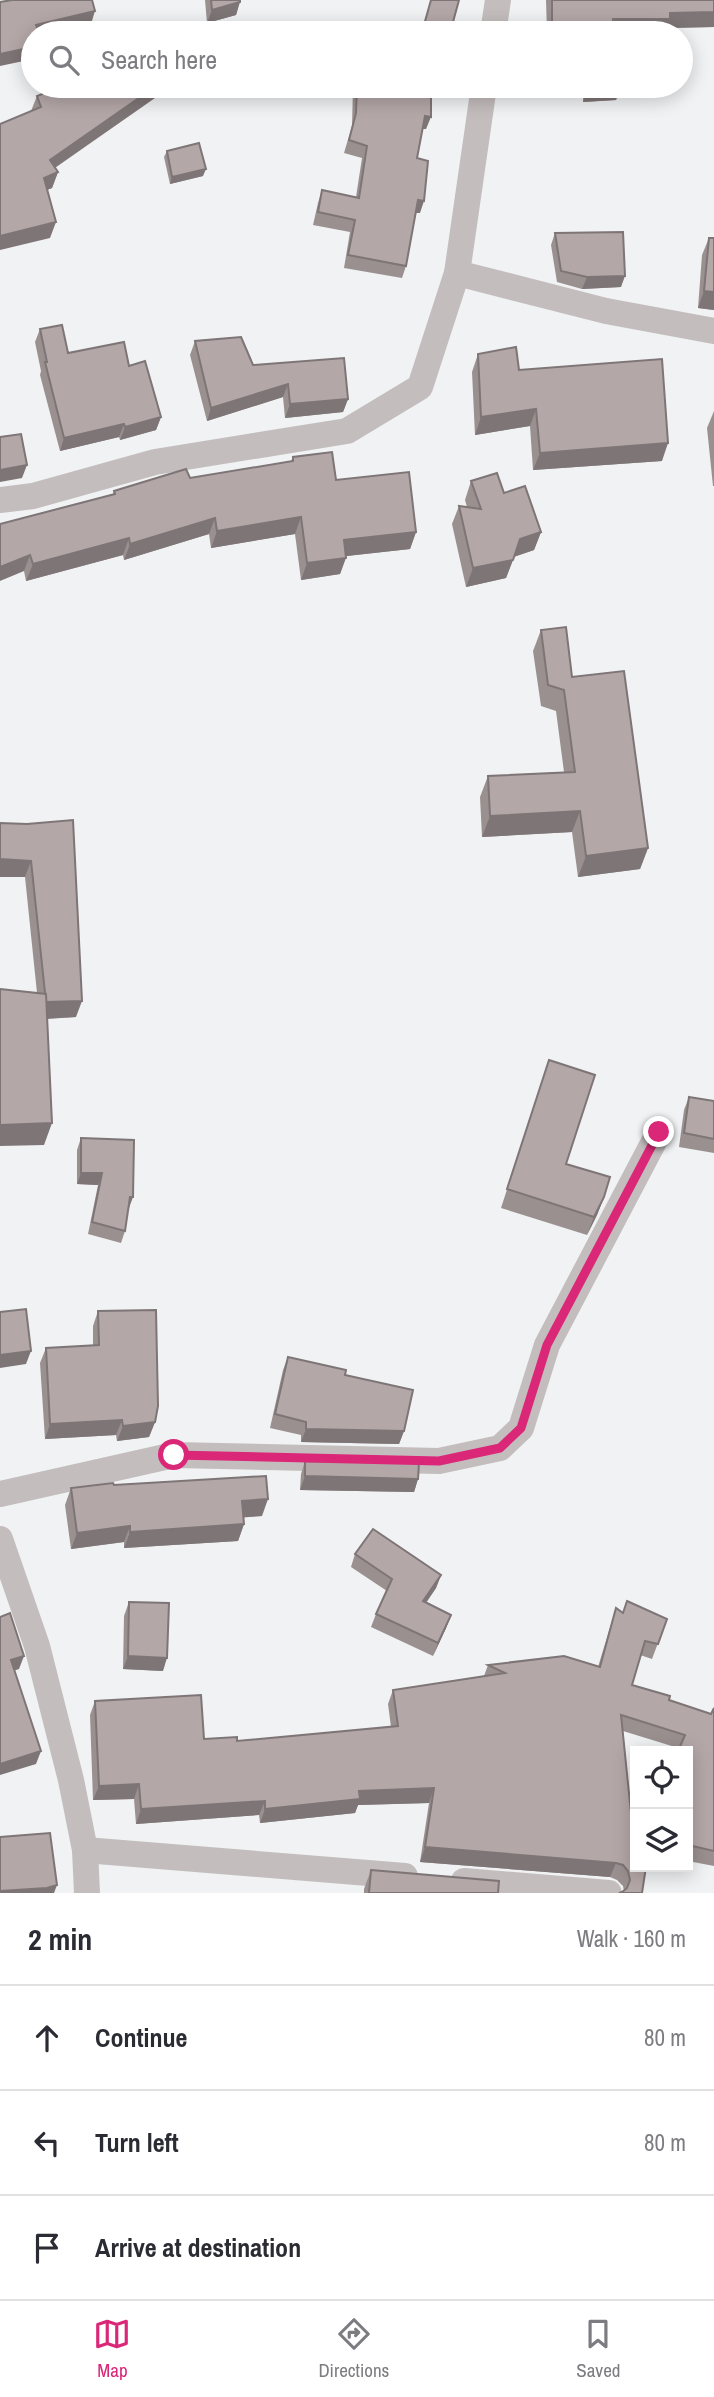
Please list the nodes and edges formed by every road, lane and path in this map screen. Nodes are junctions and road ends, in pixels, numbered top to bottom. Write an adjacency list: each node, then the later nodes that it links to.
1 (498, 0): 2 (street)
2 (495, 21)
3 (482, 98): 4 (street)
4 (457, 273): 5 (street); 6 (street)
5 (714, 331)
6 (0, 500)
7 (659, 1132): 8 (street)
8 (0, 1494)
9 (0, 1539): 10 (street)
10 (85, 1850): 11 (street); 12 (street)
11 (87, 1893)
12 (609, 1893)

